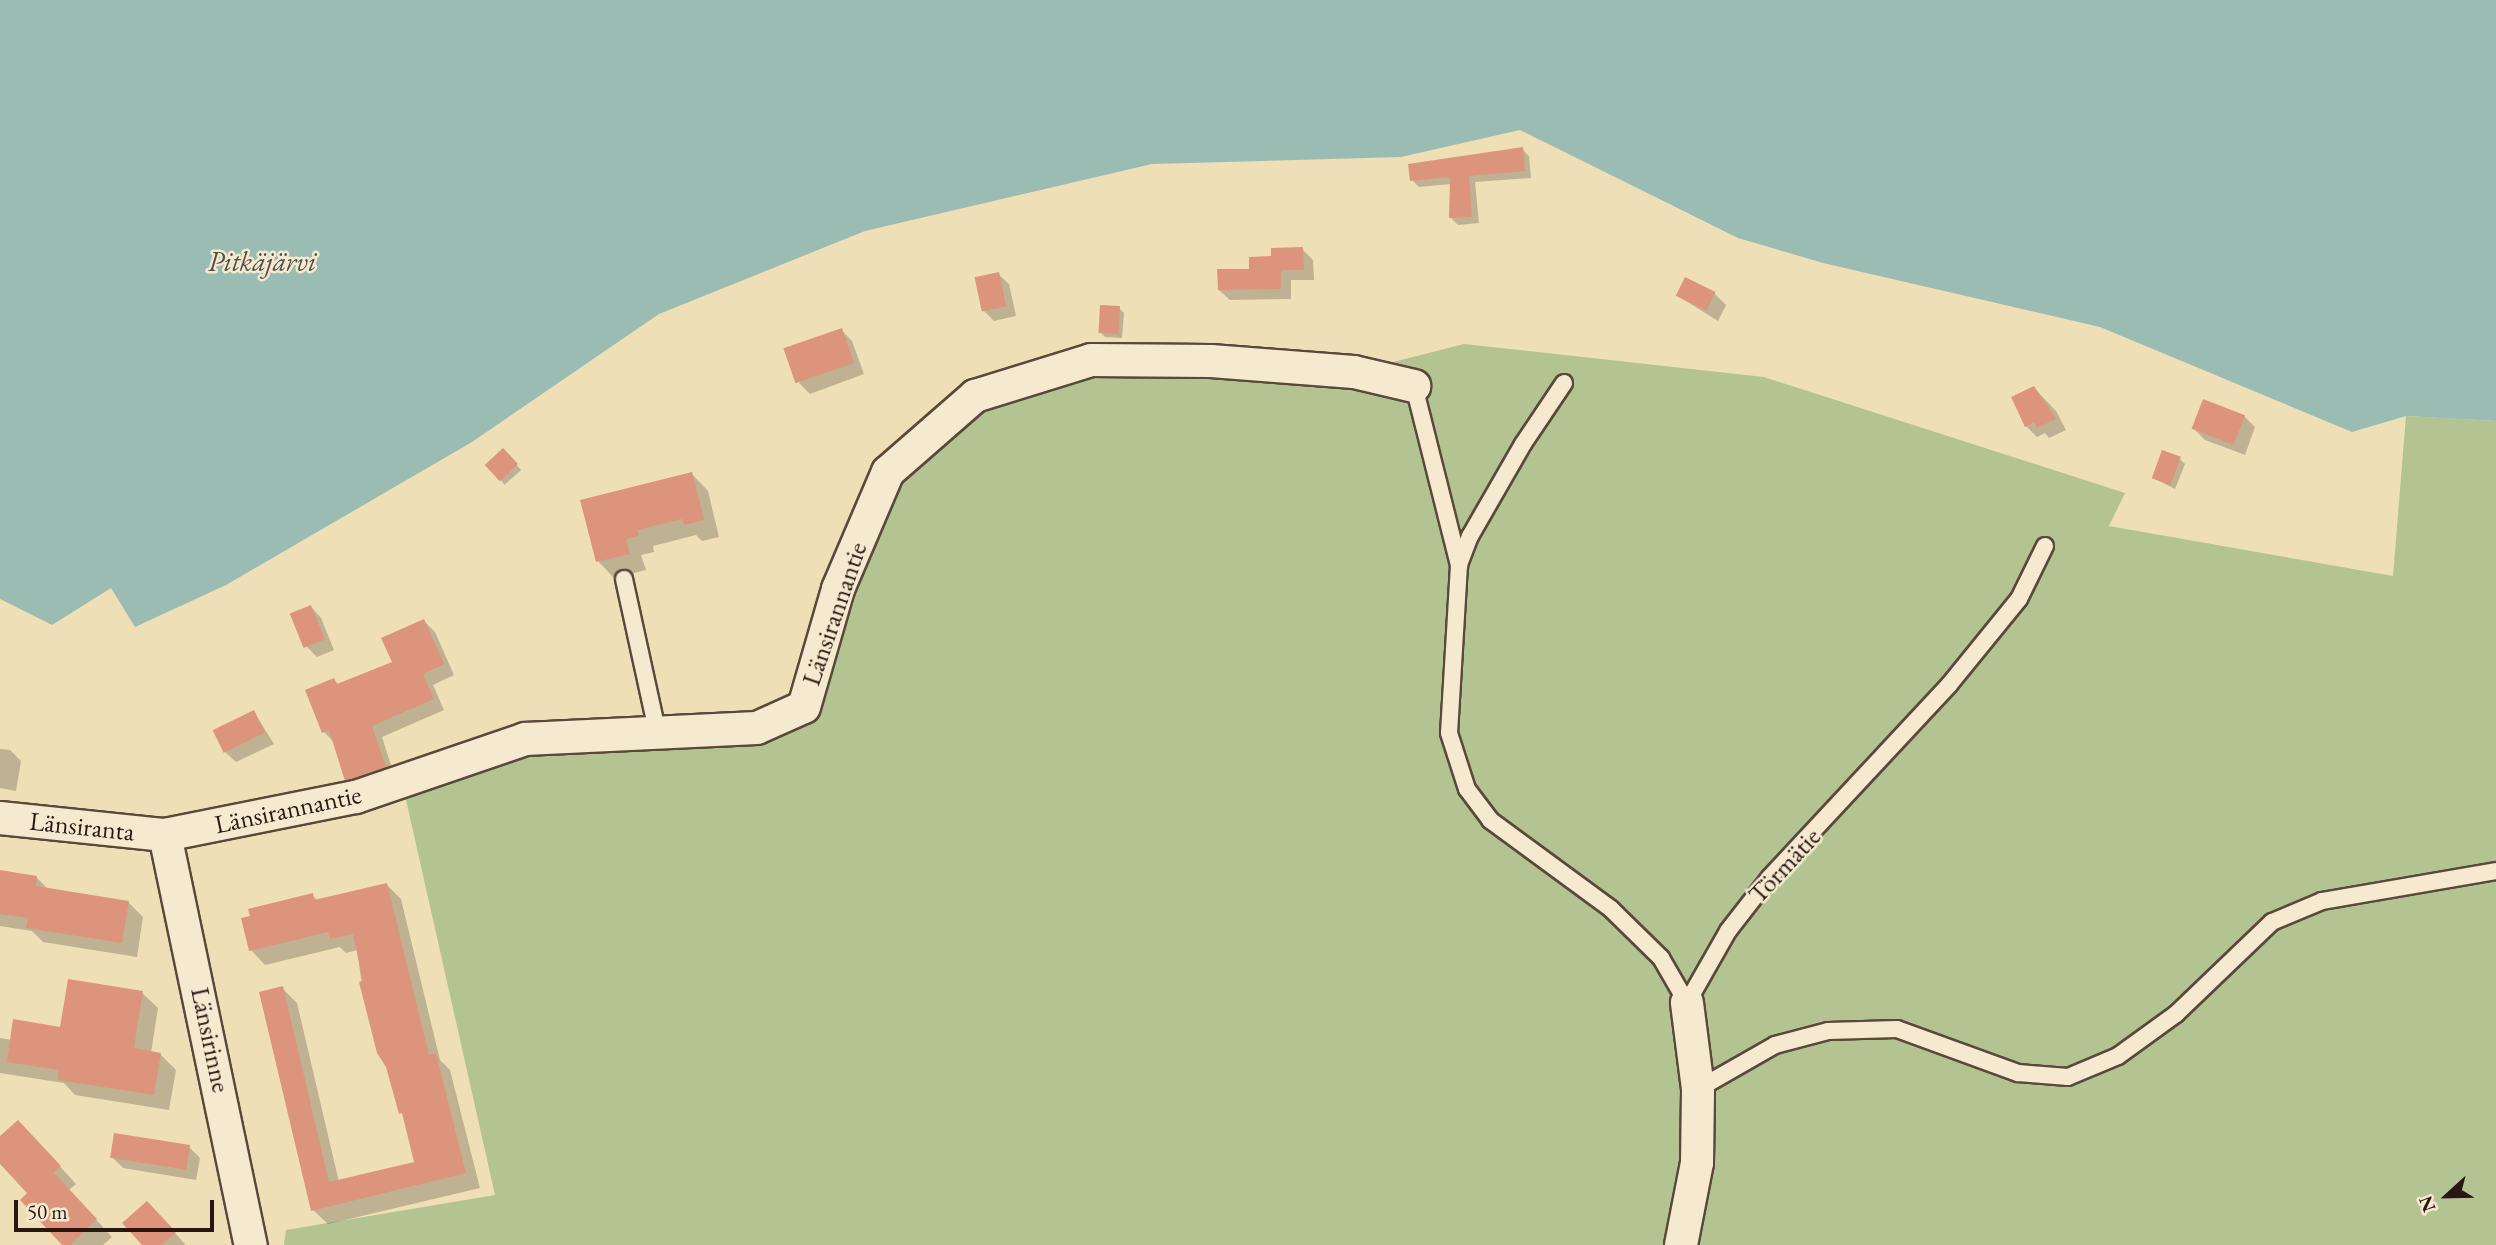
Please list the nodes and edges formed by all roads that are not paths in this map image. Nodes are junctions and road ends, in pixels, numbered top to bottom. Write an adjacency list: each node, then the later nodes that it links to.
1 (1564, 383): 4 (lane)
2 (1415, 386): 4 (lane); 6 (street, Länsirannantie)
3 (2045, 546): 10 (lane, Törmätie)
4 (1459, 565): 10 (lane)
5 (624, 579): 6 (lane)
6 (657, 730): 8 (street, Länsirannantie)
7 (0, 818): 8 (street, Länsiranta)
8 (165, 835): 12 (street, Länsirinne)
9 (2496, 871): 11 (lane)
10 (1687, 1003): 11 (street)
11 (1698, 1089): 13 (street)
12 (251, 1245)
13 (1681, 1245)

